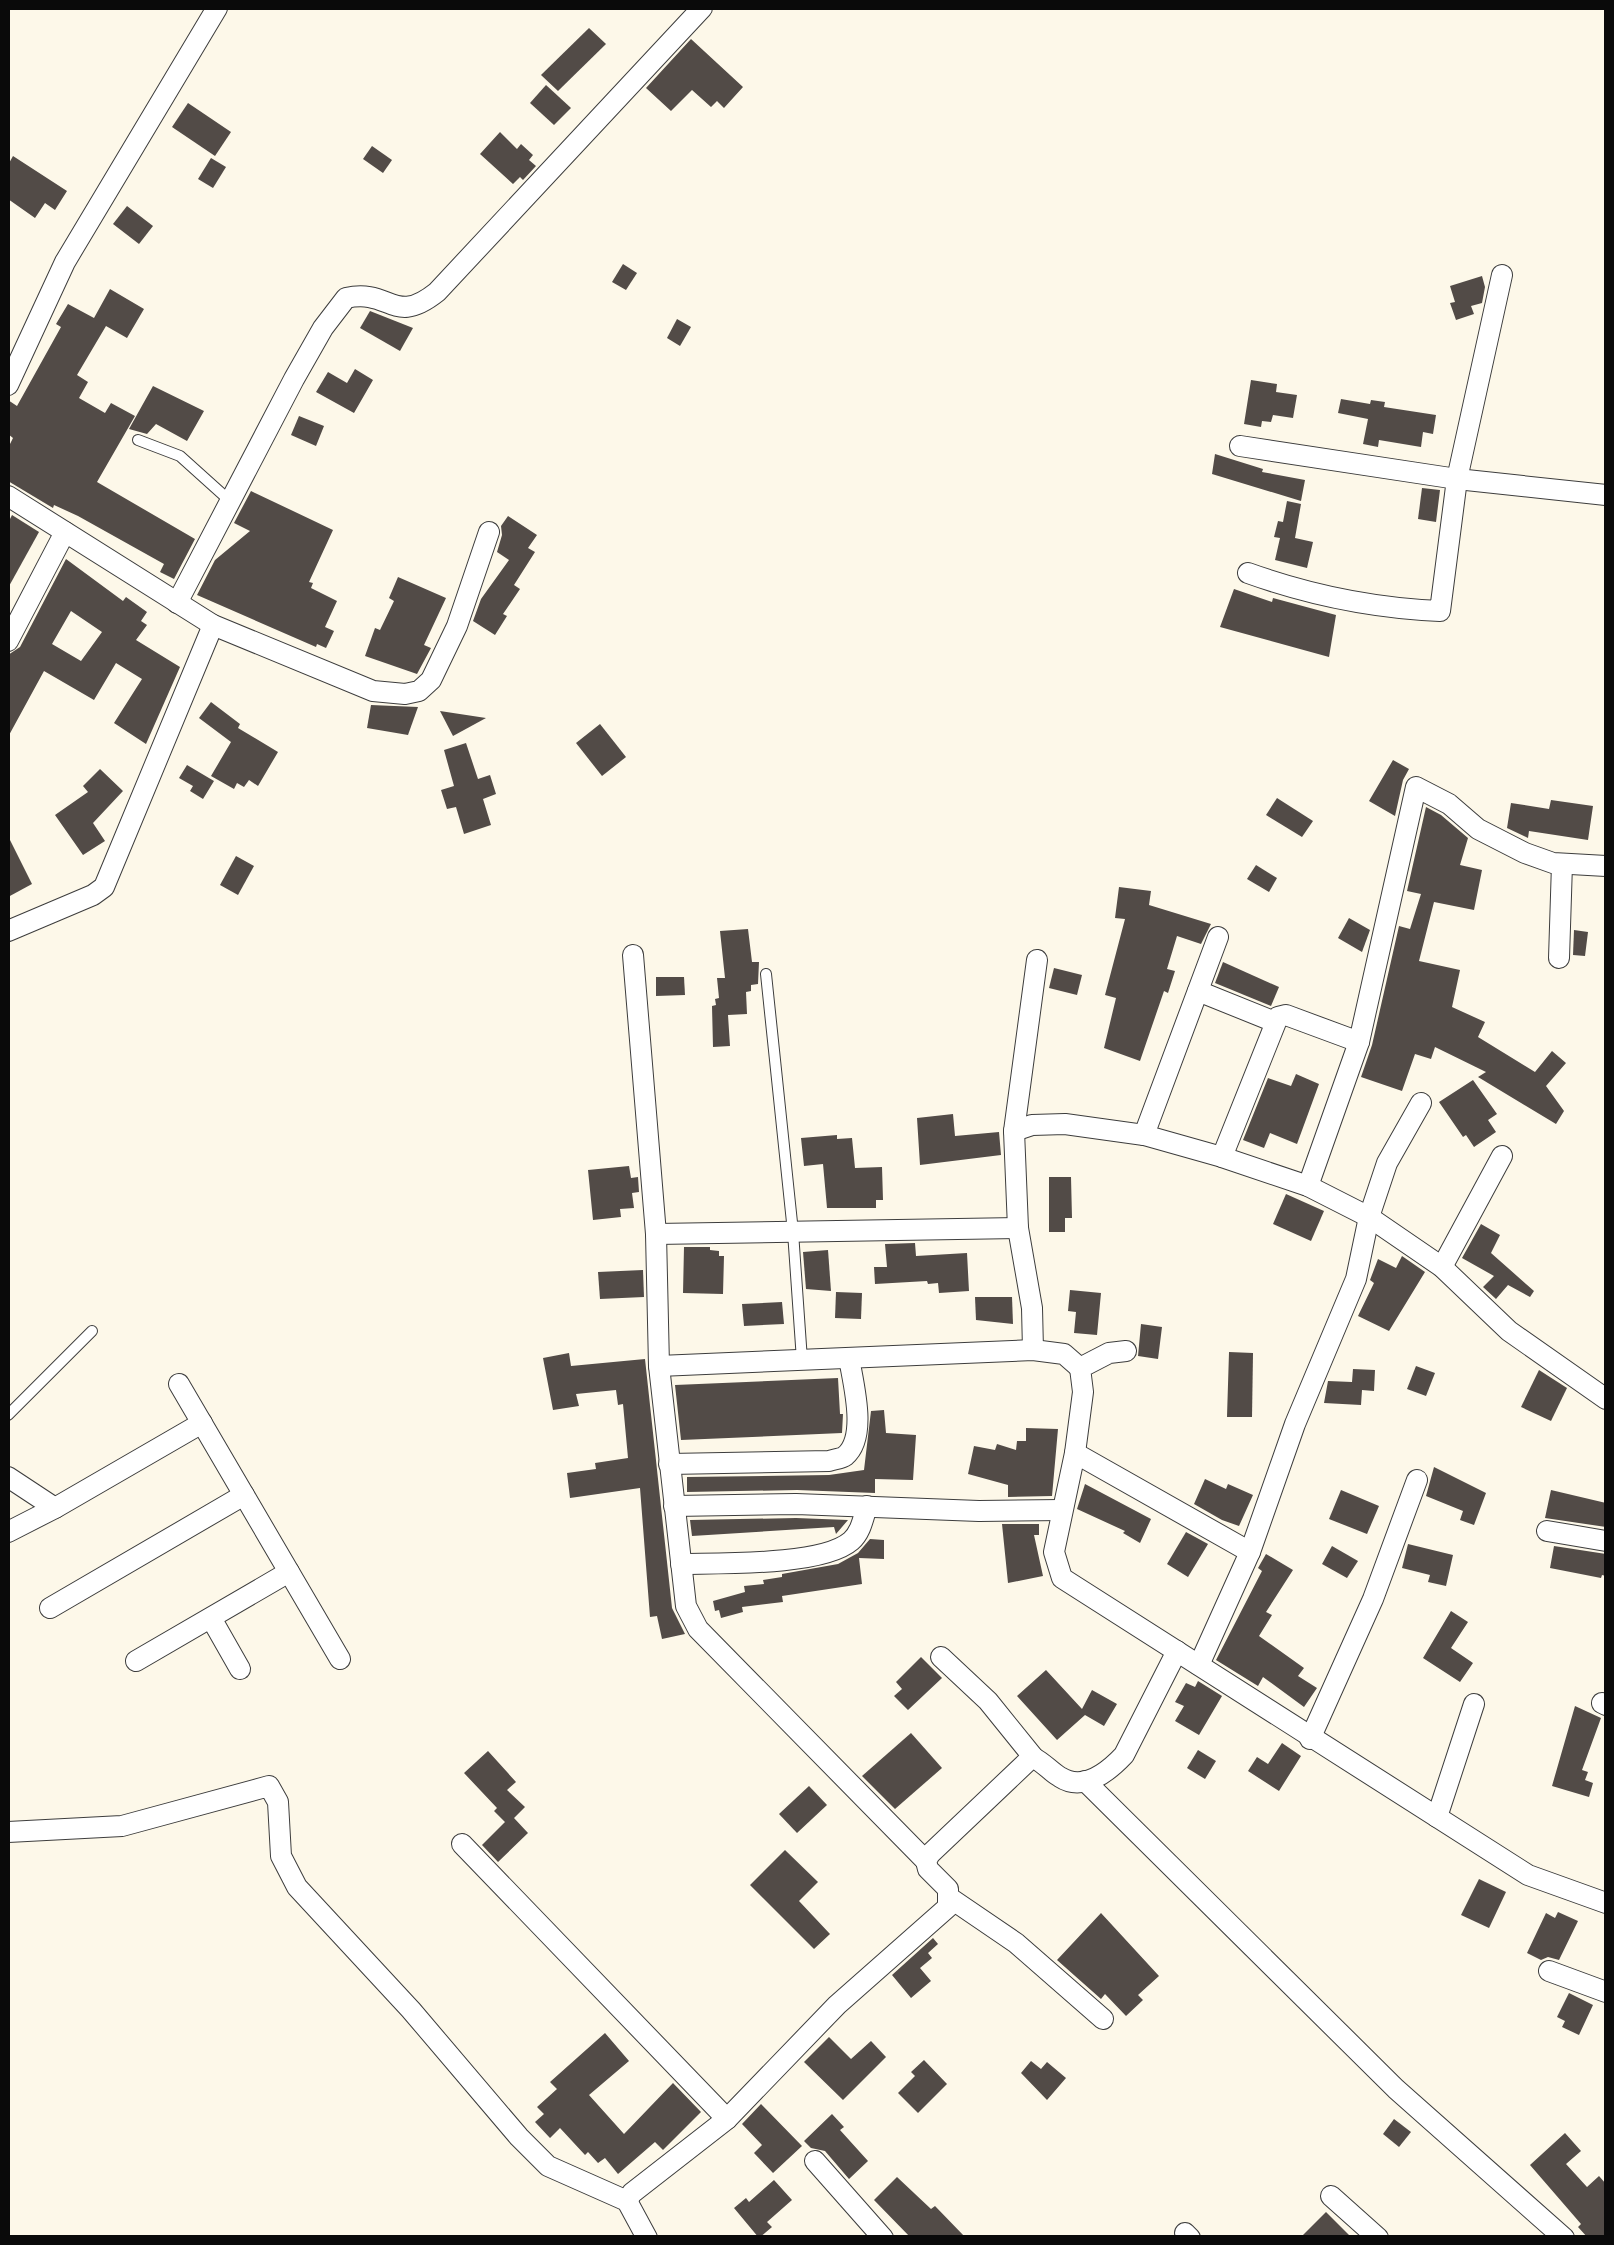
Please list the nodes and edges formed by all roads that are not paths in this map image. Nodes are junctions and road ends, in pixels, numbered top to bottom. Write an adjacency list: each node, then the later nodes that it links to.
1 (217, 8): 4 (street)
2 (702, 8): 10 (street)
3 (1502, 275): 7 (street)
4 (8, 385)
5 (138, 440): 10 (lane)
6 (1240, 446): 7 (street)
7 (1457, 479): 8 (street); 13 (street)
8 (1605, 491)
9 (8, 496): 11 (street)
10 (230, 501): 14 (street)
11 (65, 532): 14 (street); 16 (street)
12 (489, 532): 15 (street)
13 (1248, 573)
14 (178, 603): 15 (street)
15 (212, 625): 19 (street)
16 (8, 641)
17 (1562, 864): 18 (street); 22 (street); 27 (street)
18 (1606, 866)
19 (8, 931)
20 (1218, 937): 25 (street)
21 (632, 956): 37 (street)
22 (1559, 958)
23 (1037, 960): 29 (street)
24 (766, 974): 36 (lane)
25 (1198, 990): 26 (street); 30 (street)
26 (1274, 1022): 27 (street); 32 (street)
27 (1359, 1042): 33 (street)
28 (1421, 1103): 34 (street)
29 (1014, 1131): 30 (street); 35 (street)
30 (1144, 1136): 32 (street)
31 (1502, 1156): 38 (street)
32 (1222, 1157): 33 (street)
33 (1308, 1186): 34 (street)
34 (1369, 1216): 38 (street); 62 (street)
35 (1018, 1228): 36 (street); 40 (street)
36 (794, 1232): 37 (street); 43 (lane)
37 (656, 1234): 44 (street)
38 (1442, 1268): 47 (street)
39 (92, 1331): 48 (lane)
40 (1032, 1350): 42 (street); 45 (street)
41 (1126, 1351): 45 (street)
42 (849, 1358): 43 (street); 51 (street)
43 (802, 1360): 44 (street)
44 (659, 1366): 51 (street)
45 (1080, 1368): 50 (street)
46 (179, 1384): 49 (street)
47 (1606, 1400)
48 (8, 1416)
49 (202, 1422): 54 (street); 57 (street)
50 (1075, 1454): 58 (street); 62 (street)
51 (669, 1464): 55 (street)
52 (8, 1477): 57 (street)
53 (1416, 1480): 74 (street)
54 (244, 1496): 64 (street); 65 (street)
55 (674, 1506): 56 (street); 63 (street)
56 (868, 1506): 58 (street); 63 (street)
57 (55, 1508): 60 (street)
58 (1062, 1510): 67 (street)
59 (1547, 1531): 61 (street)
60 (8, 1532)
61 (1606, 1542)
62 (1250, 1552): 71 (street)
63 (681, 1564): 80 (street)
64 (289, 1572): 66 (street); 69 (street)
65 (50, 1608)
66 (210, 1618): 70 (street); 72 (street)
67 (1177, 1652): 71 (street); 76 (street)
68 (941, 1657): 75 (street)
69 (340, 1659)
70 (136, 1661)
71 (1199, 1665): 74 (street)
72 (240, 1669)
73 (1474, 1704): 77 (street)
74 (1310, 1739): 77 (street)
75 (1034, 1758): 76 (street); 80 (street)
76 (1086, 1782): 93 (street)
77 (1437, 1817): 82 (street)
78 (8, 1832): 89 (street)
79 (462, 1844): 86 (street)
80 (926, 1860): 81 (street)
81 (950, 1898): 85 (street); 86 (street)
82 (1606, 1903)
83 (1550, 1971): 84 (street)
84 (1606, 1992)
85 (1103, 2019)
86 (726, 2119): 89 (street)
87 (815, 2161): 91 (street)
88 (1332, 2196): 92 (street)
89 (628, 2201): 90 (street)
90 (647, 2238)
91 (883, 2238)
92 (1378, 2238)
93 (1564, 2238)

